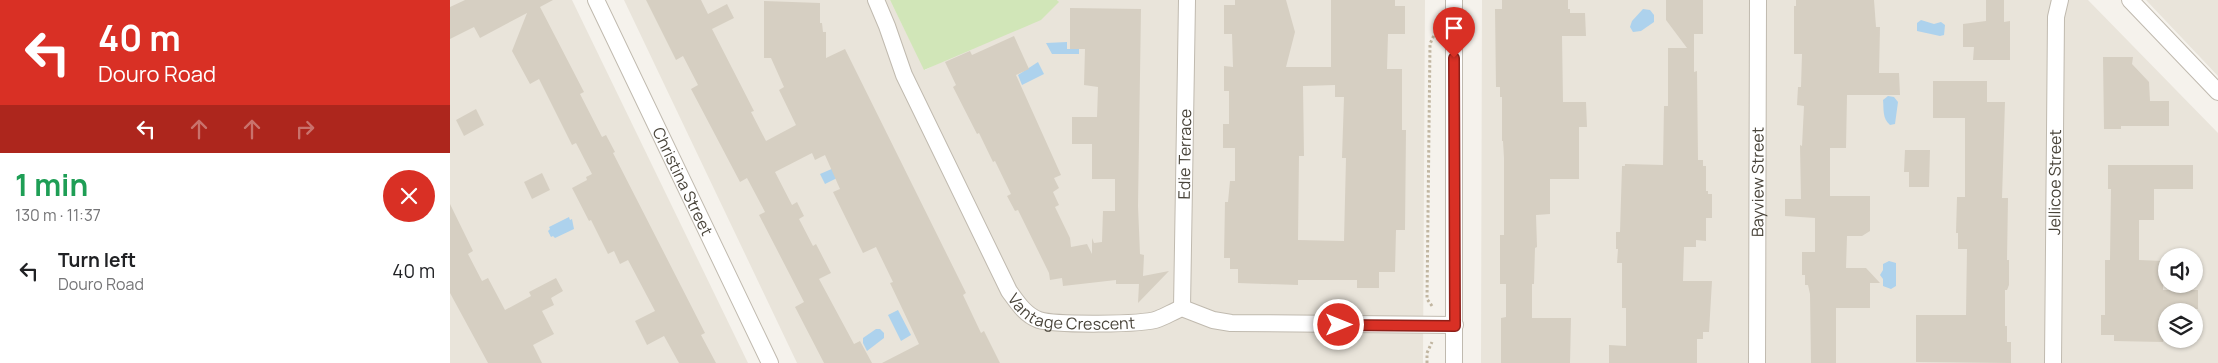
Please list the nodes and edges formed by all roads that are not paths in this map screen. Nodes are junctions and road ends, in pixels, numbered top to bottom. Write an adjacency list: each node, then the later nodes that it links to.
1 (596, 0): 11 (street, Christina Street)
2 (876, 0): 9 (street, Vantage Crescent)
3 (1187, 0): 9 (street, Edie Terrace)
4 (1454, 0): 10 (street)
5 (1758, 0): 13 (street, Bayview Street)
6 (2060, 0): 14 (street, Jellicoe Street)
7 (2136, 2): 8 (street)
8 (2218, 92)
9 (1182, 308): 10 (street)
10 (1455, 326): 12 (street)
11 (770, 363)
12 (1454, 363)
13 (1757, 363)
14 (2053, 363)

